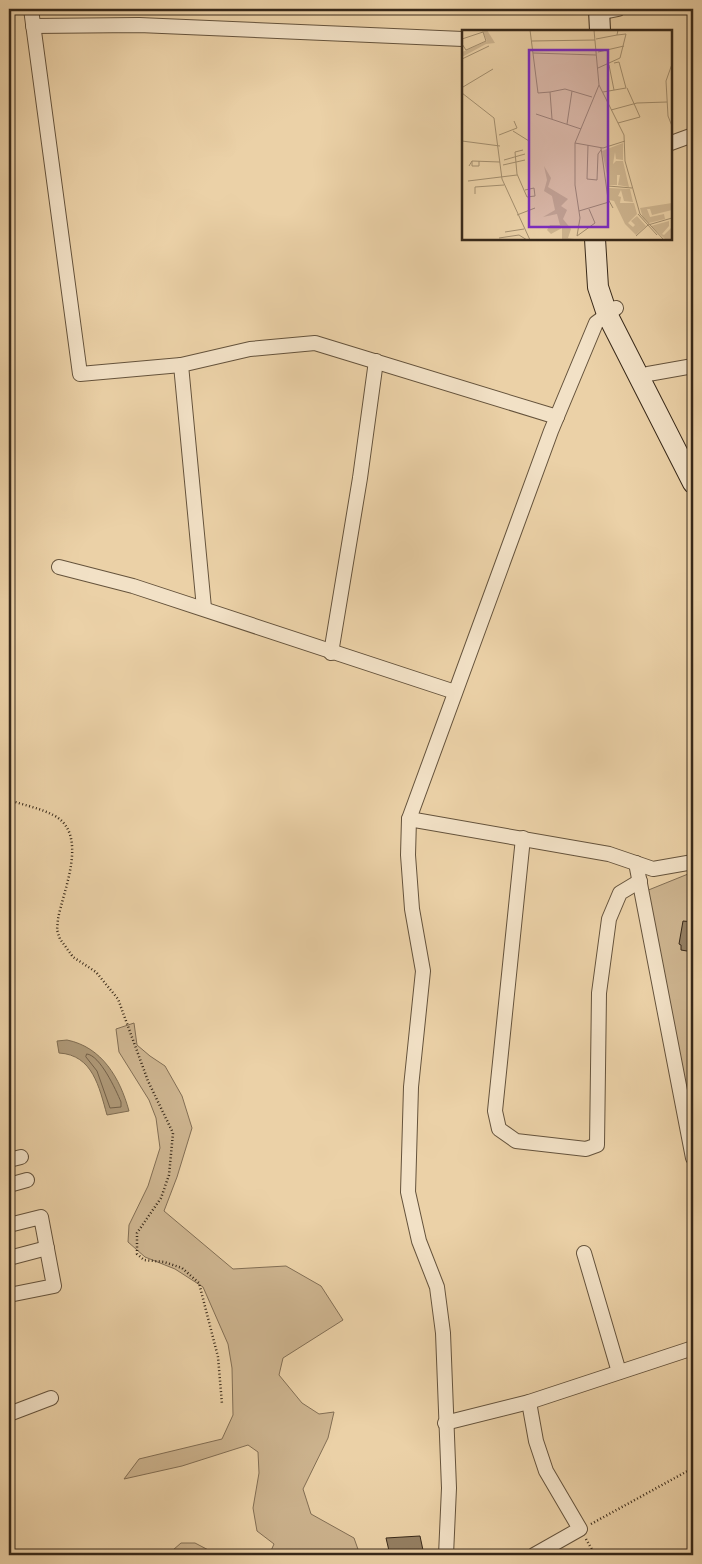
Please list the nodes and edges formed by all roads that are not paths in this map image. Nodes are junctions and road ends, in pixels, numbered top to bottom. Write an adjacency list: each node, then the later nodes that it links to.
1 (31, 9): 3 (street)
2 (608, 9): 4 (main road); 5 (main road)
3 (33, 26): 6 (street); 13 (street)
4 (600, 30)
5 (609, 30)
6 (462, 39)
7 (693, 135): 8 (street)
8 (672, 143)
9 (596, 240): 11 (main road)
10 (603, 240): 11 (main road)
11 (612, 311): 15 (main road); 16 (street); 18 (main road)
12 (376, 361): 13 (street); 16 (street); 21 (street)
13 (181, 365): 20 (street)
14 (693, 366): 15 (street)
15 (648, 374): 17 (main road)
16 (557, 417): 22 (street)
17 (693, 462)
18 (693, 483)
19 (59, 567): 20 (street)
20 (204, 608): 21 (street)
21 (331, 653): 22 (street)
22 (455, 692): 23 (street)
23 (409, 818): 24 (street); 41 (street)
24 (523, 838): 26 (street); 27 (street)
25 (693, 862): 26 (street)
26 (636, 863): 27 (street)
27 (640, 881): 28 (street)
28 (693, 1158)
29 (27, 1180): 30 (street)
30 (9, 1185)
31 (9, 1225): 32 (street)
32 (47, 1248): 34 (street); 35 (street)
33 (584, 1253): 37 (street)
34 (9, 1258)
35 (9, 1295)
36 (693, 1348): 37 (street)
37 (619, 1372): 39 (street)
38 (51, 1398): 40 (street)
39 (529, 1402): 41 (street); 43 (street)
40 (9, 1414)
41 (445, 1423): 42 (street)
42 (446, 1555)
43 (534, 1555)

